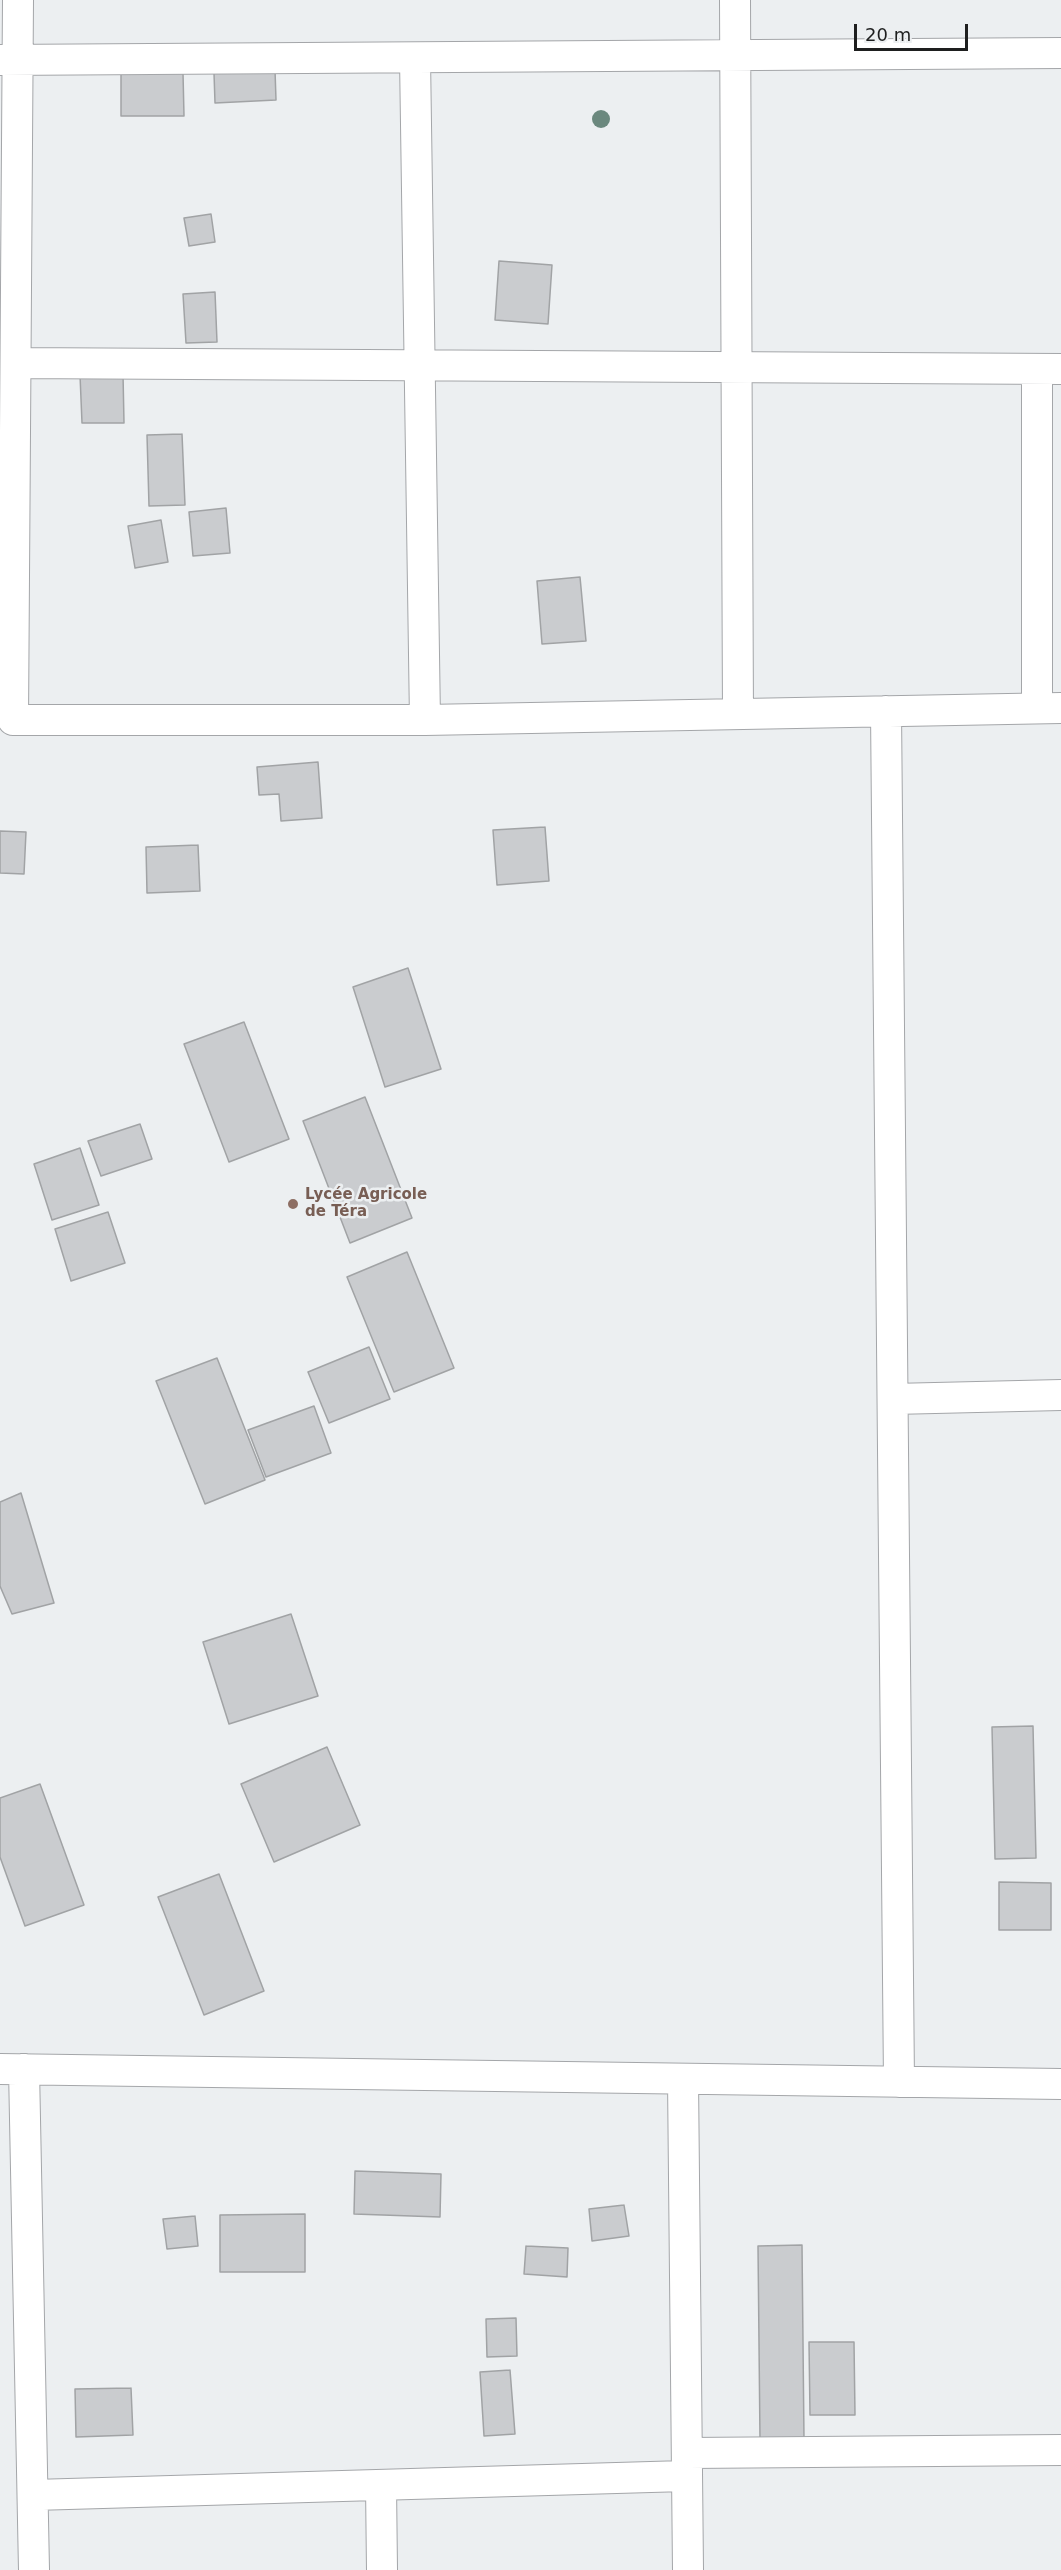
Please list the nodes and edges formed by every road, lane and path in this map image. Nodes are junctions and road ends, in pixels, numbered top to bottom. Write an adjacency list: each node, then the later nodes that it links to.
1 (18, 0): 6 (street)
2 (735, 0): 4 (street)
3 (1061, 52): 4 (street)
4 (735, 55): 5 (street); 9 (street)
5 (415, 58): 6 (street); 8 (street)
6 (9, 60): 7 (street)
7 (16, 363): 8 (street); 14 (street)
8 (420, 366): 9 (street); 14 (street)
9 (737, 367): 10 (street); 13 (street)
10 (1049, 369): 11 (street)
11 (1049, 708): 12 (street)
12 (886, 711): 13 (street); 16 (street)
13 (738, 714): 14 (street)
14 (425, 720)
15 (1061, 1395): 16 (street)
16 (893, 1399): 19 (street)
17 (12, 2069): 18 (street); 24 (street)
18 (682, 2079): 19 (street); 22 (street)
19 (899, 2082): 20 (street)
20 (1061, 2085)
21 (1061, 2450): 22 (street)
22 (687, 2465): 23 (street); 27 (street)
23 (381, 2485): 24 (street); 26 (street)
24 (34, 2495): 25 (street)
25 (34, 2570)
26 (382, 2570)
27 (688, 2570)

